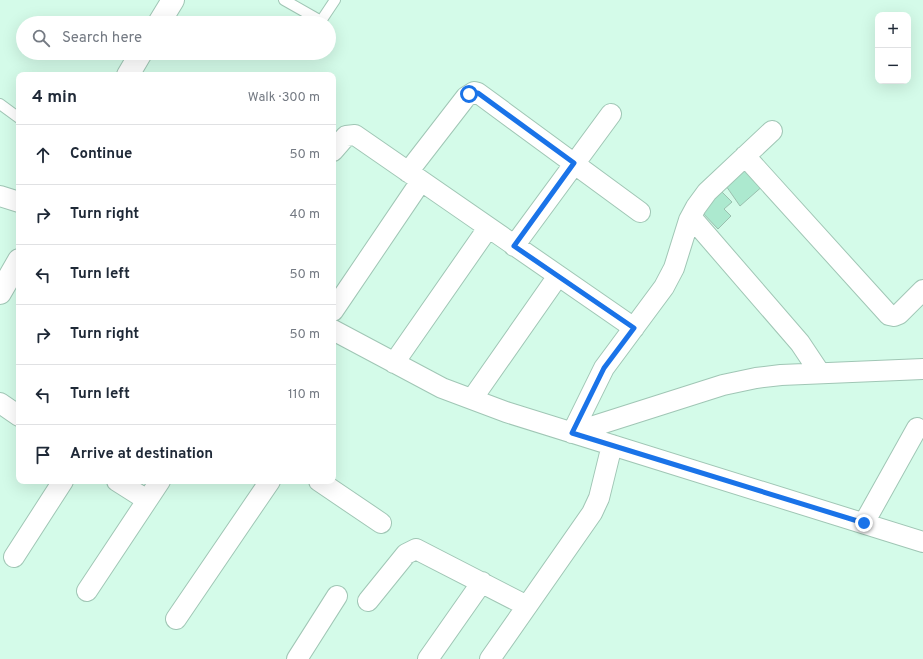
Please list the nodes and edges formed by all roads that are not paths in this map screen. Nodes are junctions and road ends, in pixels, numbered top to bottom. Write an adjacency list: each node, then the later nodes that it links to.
1 (173, 0): 4 (main road)
2 (284, 0): 5 (lane)
3 (335, 0): 6 (lane)
4 (163, 16)
5 (312, 16)
6 (324, 16)
7 (137, 60): 8 (main road)
8 (130, 72)
9 (0, 104): 11 (lane)
10 (611, 114): 15 (street)
11 (16, 116)
12 (772, 131): 14 (street)
13 (336, 148): 16 (street)
14 (745, 156): 20 (street); 25 (street)
15 (574, 163): 16 (street); 19 (street); 22 (street)
16 (414, 176): 21 (street); 27 (street)
17 (0, 196): 18 (street)
18 (16, 201)
19 (640, 212)
20 (691, 217): 28 (street); 32 (street)
21 (488, 228): 22 (street); 30 (street)
22 (514, 246): 24 (street)
23 (16, 265): 26 (main road)
24 (558, 276): 28 (street); 33 (street)
25 (923, 290)
26 (0, 293)
27 (336, 306)
28 (634, 328): 37 (street)
29 (336, 332): 30 (street)
30 (394, 363): 33 (street)
31 (923, 369): 32 (street)
32 (820, 373): 37 (street)
33 (472, 400): 37 (street)
34 (0, 403): 35 (street)
35 (16, 414)
36 (917, 428): 46 (street)
37 (572, 433): 38 (street)
38 (612, 445): 46 (street); 53 (street)
39 (61, 484): 48 (street)
40 (122, 484): 44 (street)
41 (158, 484): 44 (street)
42 (268, 484): 54 (street)
43 (323, 484): 45 (street)
44 (147, 500): 50 (street)
45 (381, 523)
46 (864, 523): 47 (street)
47 (923, 542)
48 (14, 557)
49 (482, 582): 52 (street); 53 (street); 56 (street)
50 (87, 591)
51 (337, 596): 55 (street)
52 (368, 601)
53 (527, 606): 57 (street)
54 (176, 619)
55 (297, 659)
56 (428, 659)
57 (490, 659)

